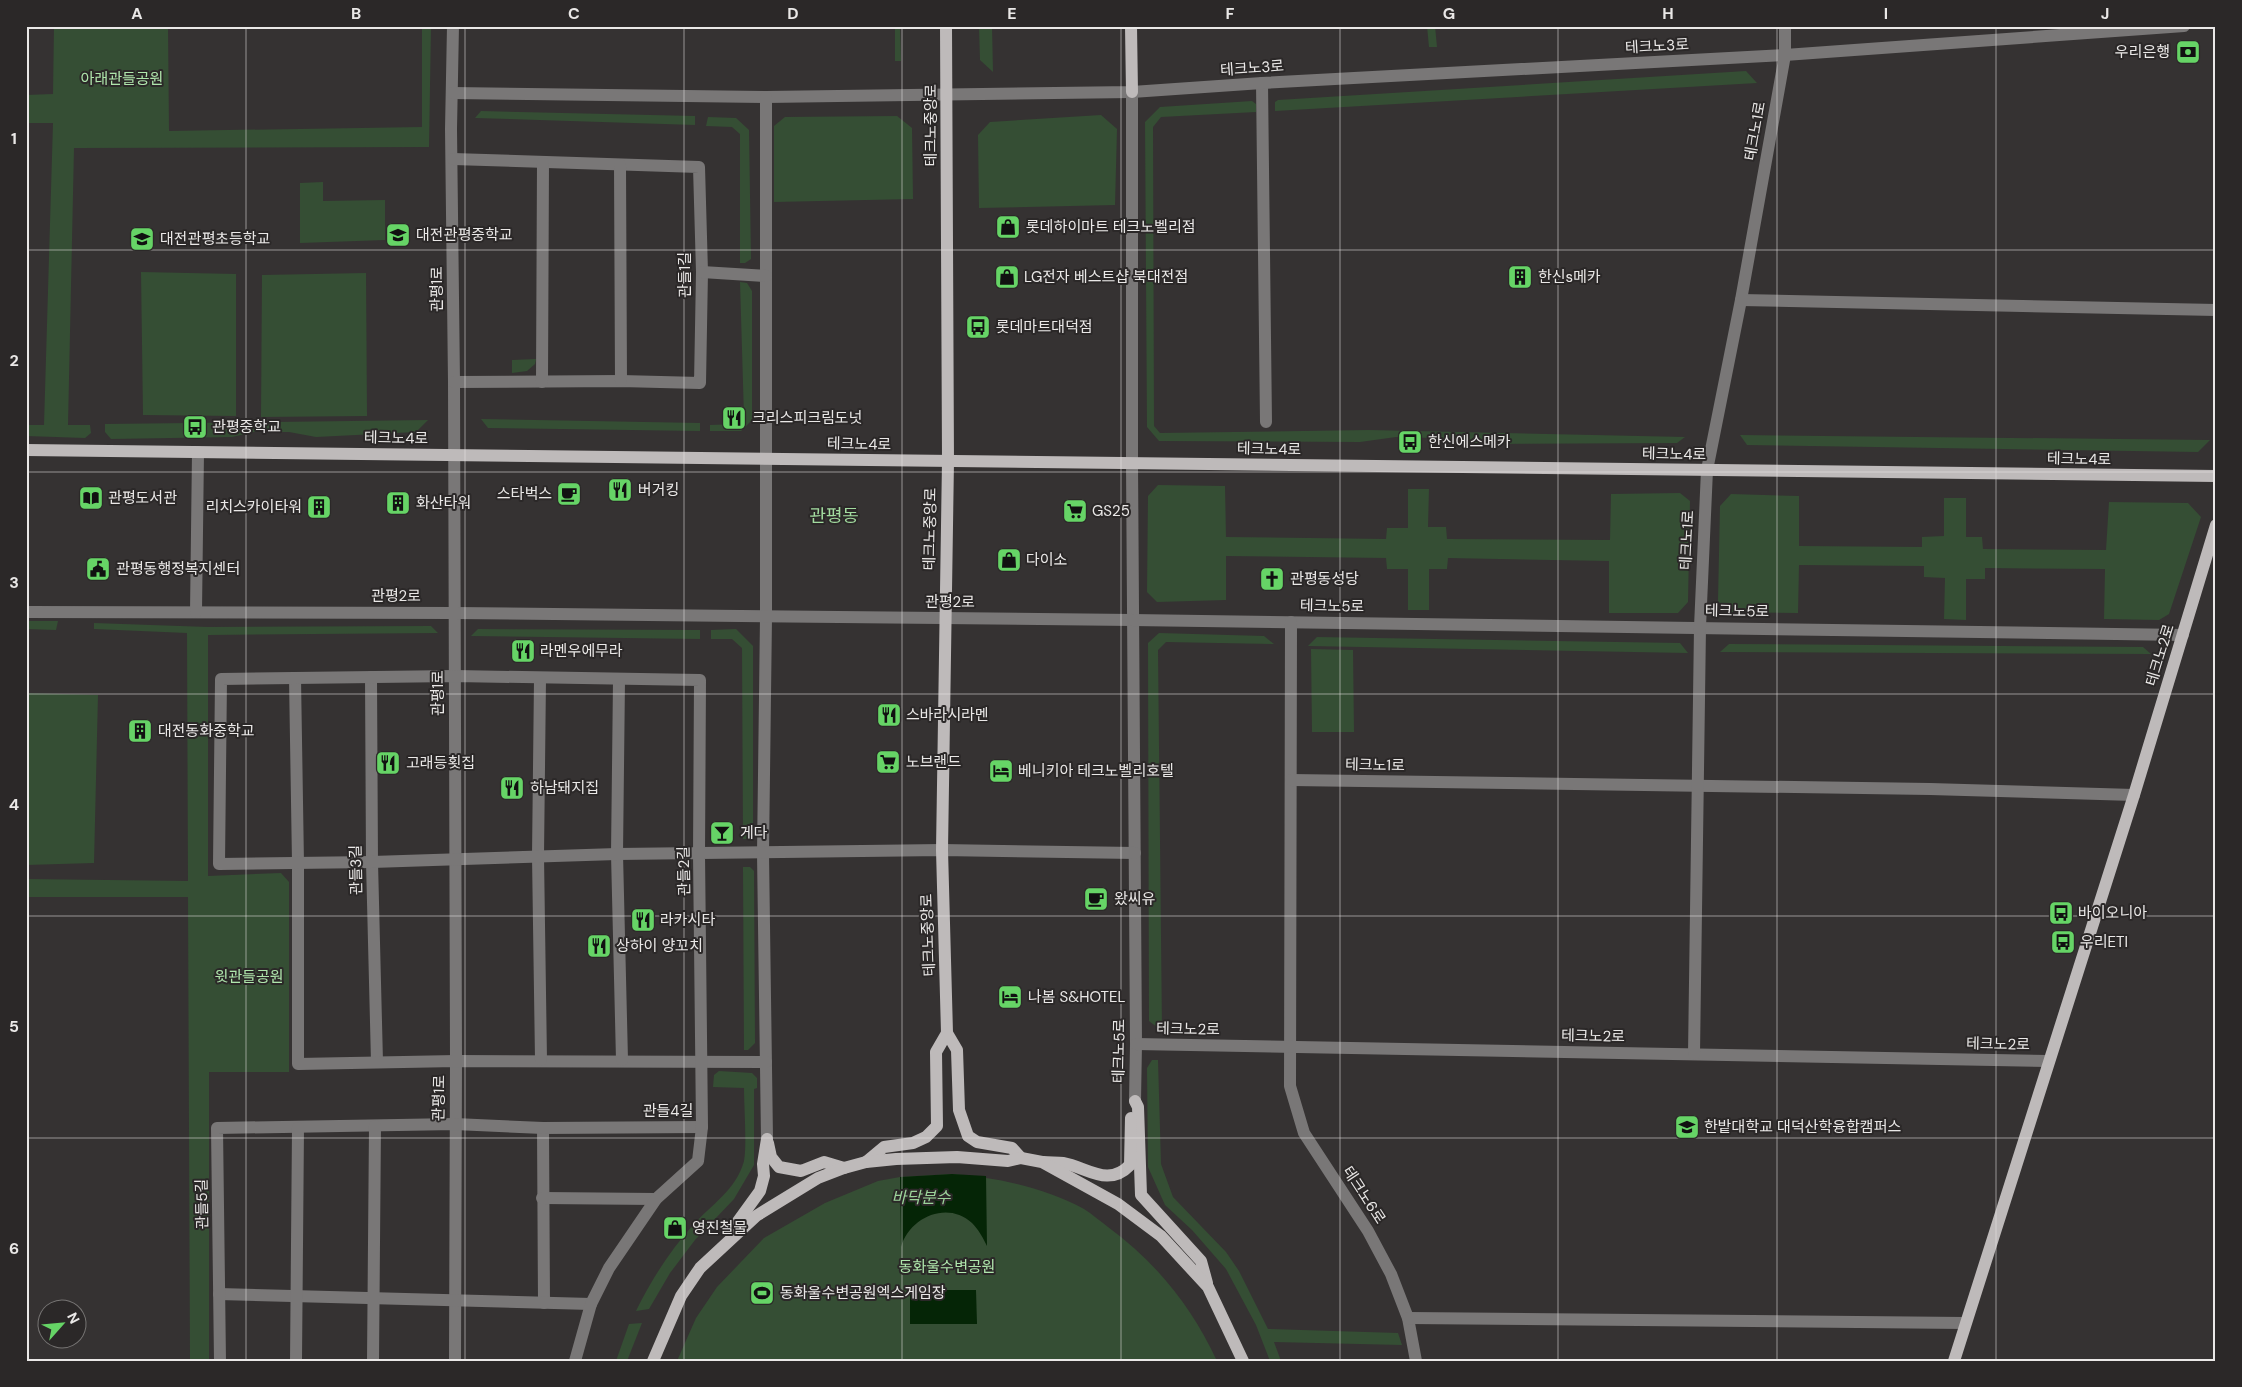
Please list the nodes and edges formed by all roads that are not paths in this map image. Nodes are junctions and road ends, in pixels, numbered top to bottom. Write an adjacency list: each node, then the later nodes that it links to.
1 (453, 26): 9 (street, 관평1로)
2 (946, 26): 10 (main road, 테크노중앙로)
3 (1131, 26): 8 (main road)
4 (1785, 26): 6 (street, 테크노1로)
5 (2184, 26): 6 (street, 테크노3로)
6 (1785, 55): 7 (street, 테크노3로); 17 (street, 테크노1로)
7 (1262, 83): 8 (street, 테크노3로); 22 (street)
8 (1132, 92): 10 (street, 테크노3로); 28 (street)
9 (452, 93): 11 (street, 테크노3로); 12 (street, 관평1로)
10 (947, 94): 11 (street, 테크노3로); 27 (main road, 테크노중앙로)
11 (766, 97): 16 (street)
12 (453, 159): 13 (street, 관들1길); 20 (street, 관평1로)
13 (543, 163): 14 (street, 관들1길); 21 (street)
14 (620, 165): 15 (street, 관들1길); 19 (street)
15 (702, 272): 16 (street); 19 (street, 관들1길)
16 (766, 276): 26 (street)
17 (1741, 300): 18 (street); 29 (street, 테크노1로)
18 (2216, 310)
19 (620, 381): 21 (street, 관들1길)
20 (454, 382): 21 (street, 관들1길); 25 (street, 관평1로)
21 (542, 382)
22 (1266, 422)
23 (26, 450): 24 (main road, 테크노4로)
24 (198, 452): 25 (main road, 테크노4로); 33 (street)
25 (454, 455): 26 (main road, 테크노4로); 34 (street, 관평1로)
26 (766, 459): 27 (main road, 테크노4로); 35 (street)
27 (948, 461): 28 (main road, 테크노4로); 36 (main road, 테크노중앙로)
28 (1132, 464): 29 (main road, 테크노4로); 37 (street)
29 (1707, 470): 30 (main road, 테크노4로); 39 (street, 테크노1로)
30 (2216, 476)
31 (2216, 524): 40 (main road, 테크노2로)
32 (26, 612): 33 (street, 관평2로)
33 (196, 612): 34 (street, 관평2로)
34 (454, 613): 35 (street, 관평2로); 41 (street, 관평1로)
35 (766, 617): 36 (street, 관평2로); 50 (street)
36 (945, 619): 37 (street, 관평2로); 49 (main road, 테크노중앙로)
37 (1132, 620): 38 (street, 테크노5로); 51 (street, 테크노5로)
38 (1291, 622): 39 (street, 테크노5로); 46 (street, 테크노5로)
39 (1700, 627): 40 (street, 테크노5로); 47 (street, 테크노1로)
40 (2183, 635): 48 (main road, 테크노2로)
41 (455, 676): 42 (street); 44 (street, 관들2길); 55 (street, 관평1로)
42 (371, 677): 43 (street); 56 (street, 관들3길)
43 (295, 678): 57 (street); 57 (street)
44 (540, 679): 45 (street, 관들2길); 54 (street)
45 (619, 680): 52 (street); 53 (street, 관들2길)
46 (1291, 780): 47 (street, 테크노1로); 60 (street, 테크노5로)
47 (1697, 786): 48 (street, 테크노1로); 61 (street, 테크노1로)
48 (2134, 795): 65 (main road, 테크노2로)
49 (942, 850): 50 (street); 51 (street); 58 (main road, 테크노중앙로)
50 (763, 853): 53 (street); 68 (street)
51 (1135, 853): 59 (street, 테크노5로)
52 (617, 854): 53 (street); 54 (street); 64 (street)
53 (699, 854): 67 (street, 관들2길)
54 (538, 856): 55 (street); 63 (street)
55 (454, 858): 56 (street); 62 (street, 관평1로)
56 (372, 862): 57 (street); 66 (street, 관들3길)
57 (298, 863): 66 (street)
58 (948, 1033): 76 (main road); 77 (main road)
59 (1136, 1044): 60 (street, 테크노2로); 69 (street, 테크노5로)
60 (1289, 1048): 61 (street, 테크노2로); 90 (street, 테크노6로)
61 (1694, 1054): 65 (street, 테크노2로)
62 (456, 1060): 63 (street); 66 (street); 70 (street, 관평1로)
63 (541, 1060): 64 (street)
64 (622, 1060): 67 (street)
65 (2049, 1061): 91 (main road, 테크노2로)
66 (377, 1062)
67 (702, 1062): 68 (street); 72 (street, 관들2길)
68 (766, 1062): 75 (street)
69 (1135, 1101): 78 (main road); 83 (main road)
70 (455, 1124): 71 (street, 관들5길); 74 (street, 관들4길); 87 (street, 관평1로)
71 (375, 1126): 73 (street, 관들5길); 86 (street)
72 (702, 1127): 74 (street, 관들4길); 81 (street, 관들4길)
73 (298, 1128): 84 (street, 관들5길); 85 (street)
74 (543, 1128): 80 (street)
75 (767, 1139): 79 (main road); 82 (main road)
76 (1021, 1158): 77 (main road); 78 (main road)
77 (866, 1162): 79 (main road)
78 (1042, 1162): 83 (main road)
79 (844, 1168): 82 (main road)
80 (542, 1198): 81 (street); 88 (street)
81 (656, 1199): 89 (street, 관들4길)
82 (718, 1249): 97 (main road)
83 (1208, 1287): 98 (main road)
84 (219, 1294): 85 (street); 92 (street, 관들5길)
85 (296, 1297): 86 (street); 93 (street)
86 (372, 1298): 87 (street); 94 (street)
87 (454, 1301): 88 (street); 95 (street, 관평1로)
88 (544, 1303): 89 (street)
89 (591, 1304): 96 (street, 관들4길)
90 (1408, 1318): 91 (street); 99 (street, 테크노6로)
91 (1965, 1323): 100 (main road, 테크노2로)
92 (220, 1361)
93 (296, 1361)
94 (373, 1361)
95 (455, 1361)
96 (575, 1361)
97 (653, 1361)
98 (1243, 1361)
99 (1416, 1361)
100 (1954, 1361)

